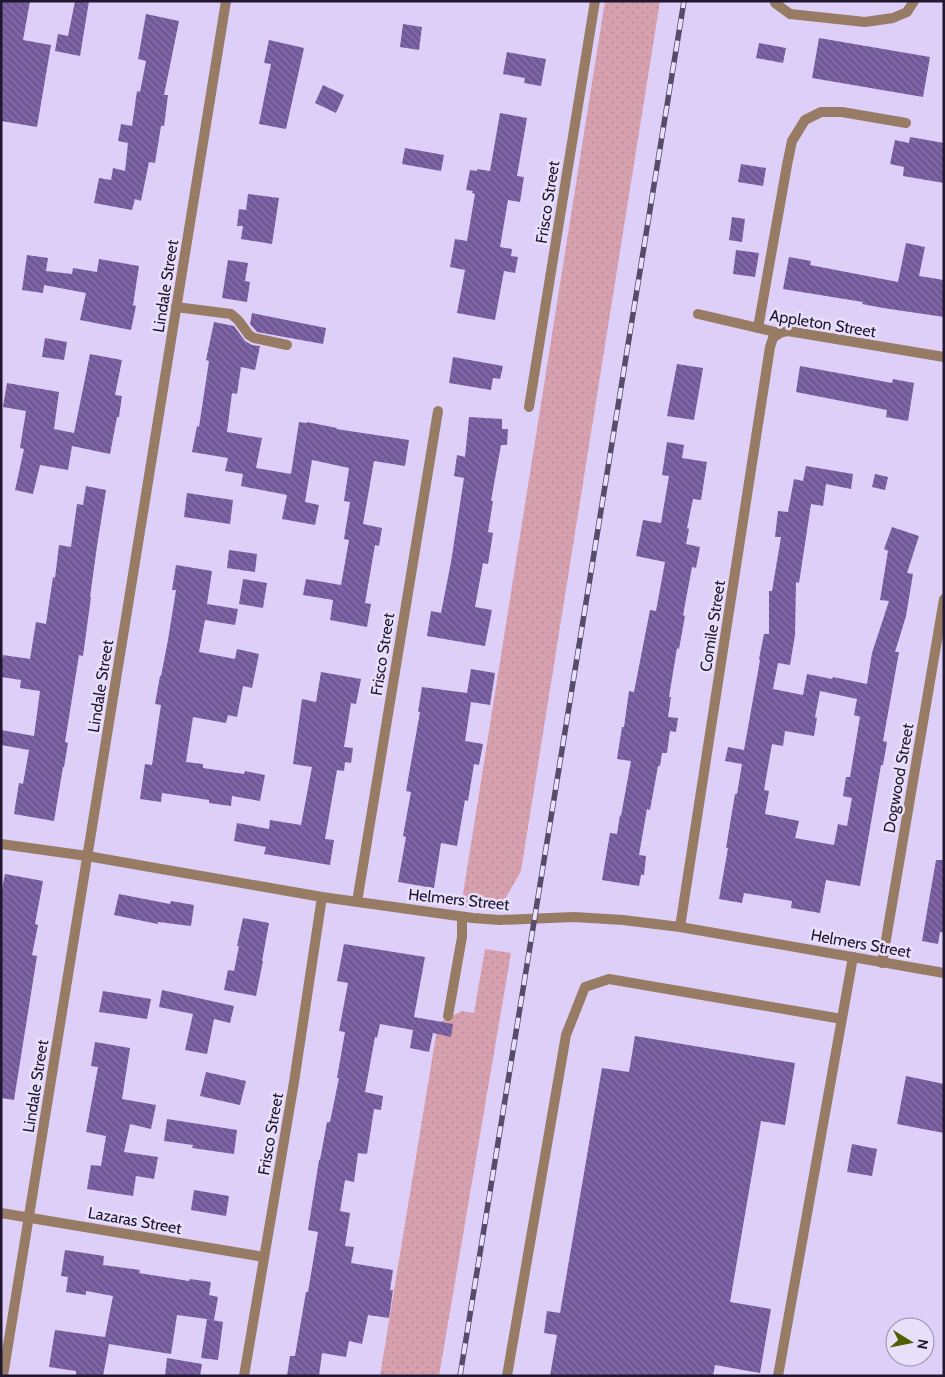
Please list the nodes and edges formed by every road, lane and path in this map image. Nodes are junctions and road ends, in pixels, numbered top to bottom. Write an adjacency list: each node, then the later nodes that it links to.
1 (226, 1): 6 (street, Lindale Street)
2 (595, 1): 12 (street, Frisco Street)
3 (775, 1): 4 (street)
4 (914, 1)
5 (906, 123): 8 (street)
6 (176, 308): 10 (street); 16 (street, Lindale Street)
7 (698, 314): 8 (street, Appleton Street)
8 (758, 328): 9 (street, Appleton Street)
9 (780, 333): 11 (street, Appleton Street); 20 (street, Comile Street)
10 (287, 344)
11 (944, 357)
12 (529, 407)
13 (438, 411): 18 (street, Frisco Street)
14 (944, 599): 22 (street, Dogwood Street)
15 (1, 844): 16 (street, Helmers Street)
16 (87, 856): 17 (street, Helmers Street); 27 (street, Lindale Street)
17 (322, 897): 18 (street, Helmers Street); 28 (street, Frisco Street)
18 (357, 902): 19 (street, Helmers Street)
19 (462, 917): 20 (street, Helmers Street); 24 (street)
20 (680, 926): 21 (street, Helmers Street)
21 (853, 957): 22 (street, Helmers Street); 25 (street)
22 (882, 963): 23 (street, Helmers Street)
23 (944, 973)
24 (448, 1016)
25 (842, 1019): 31 (street); 32 (street)
26 (1, 1213): 27 (street, Lazaras Street)
27 (30, 1218): 28 (street, Lazaras Street); 29 (street, Lindale Street)
28 (264, 1257): 30 (street, Frisco Street)
29 (3, 1376)
30 (244, 1376)
31 (507, 1376)
32 (778, 1376)

